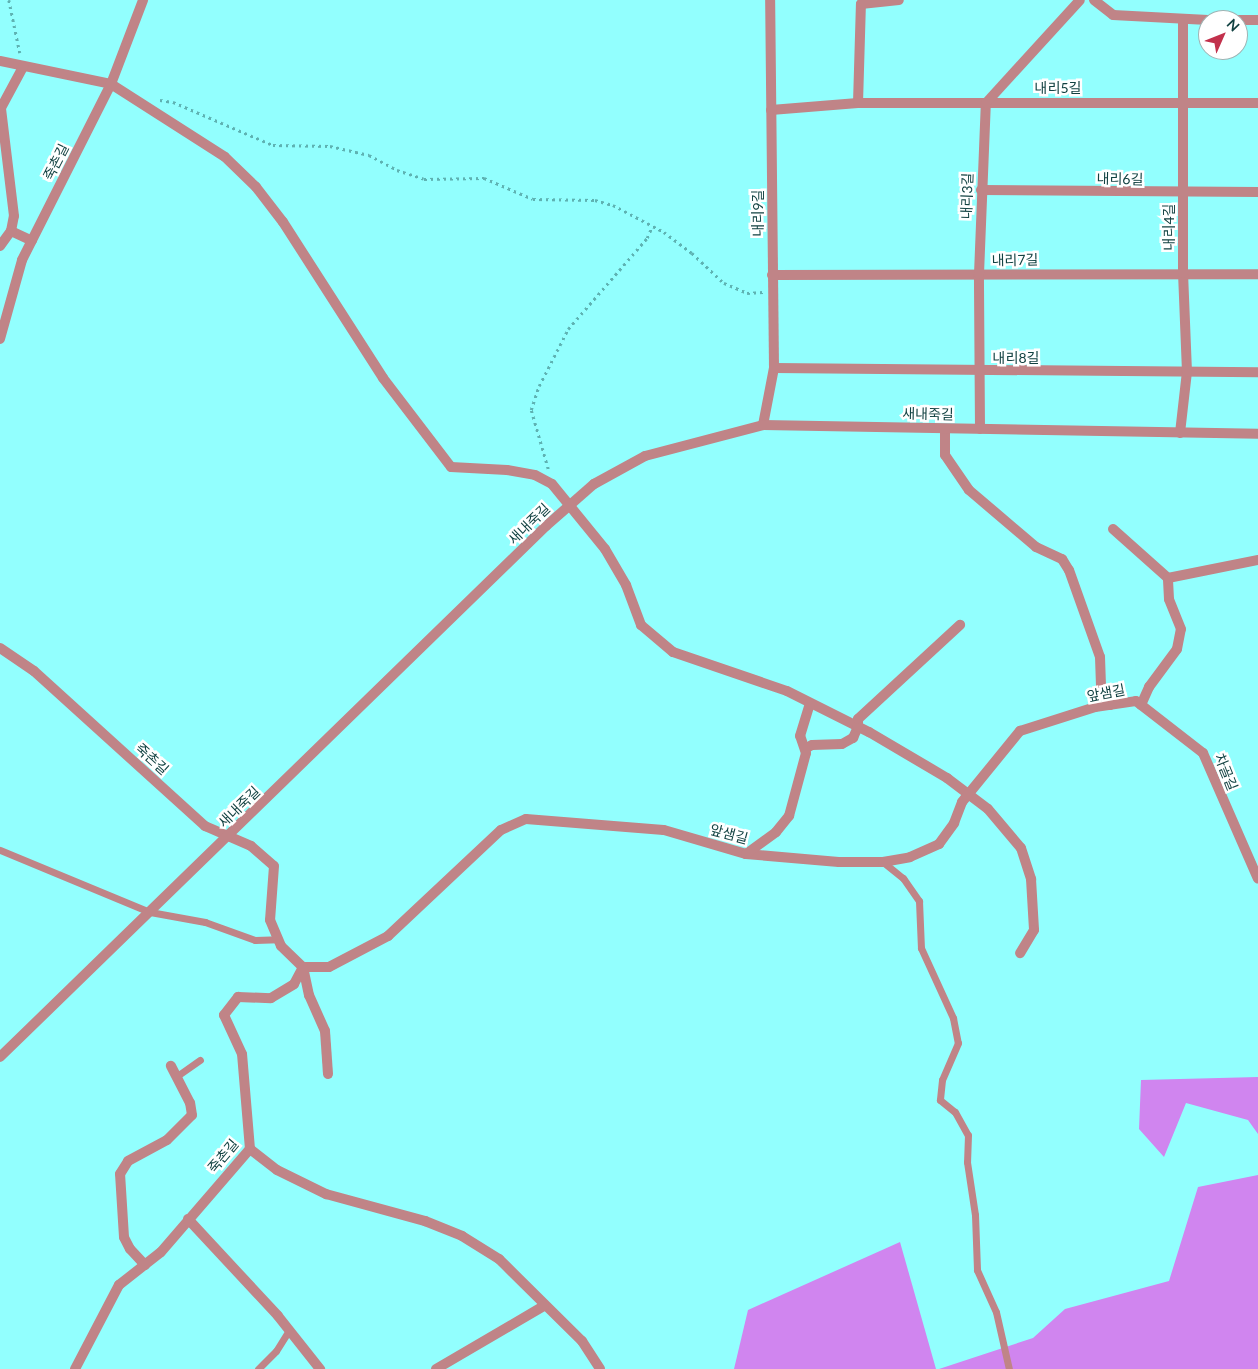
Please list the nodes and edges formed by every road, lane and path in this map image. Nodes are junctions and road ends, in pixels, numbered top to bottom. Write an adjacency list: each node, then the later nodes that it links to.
1 (9, 0): 11 (path)
2 (144, 0): 12 (street, 죽촌길)
3 (770, 0): 18 (street, 내리9길)
4 (899, 0): 7 (street)
5 (1080, 0): 13 (street)
6 (1094, 0): 8 (street)
7 (861, 2): 17 (street)
8 (1183, 20): 9 (street); 14 (street, 내리4길)
9 (1198, 20)
10 (0, 61): 11 (street)
11 (23, 67): 12 (street); 23 (street)
12 (111, 84): 16 (street); 24 (street, 죽촌길)
13 (986, 102): 14 (street, 내리5길); 17 (street, 내리5길); 19 (street, 내리3길)
14 (1184, 102): 15 (street, 내리5길); 21 (street, 내리4길)
15 (1258, 102)
16 (144, 103): 22 (path); 41 (street)
17 (858, 103): 18 (street, 내리5길)
18 (772, 110): 27 (street, 내리9길)
19 (981, 190): 21 (street, 내리6길); 28 (street, 내리3길)
20 (1258, 192): 21 (street, 내리6길)
21 (1183, 193): 26 (street, 내리4길)
22 (652, 227): 30 (path); 41 (path)
23 (11, 231): 24 (street); 25 (street)
24 (32, 241): 31 (street, 죽촌길)
25 (0, 246)
26 (1183, 273): 28 (street, 내리7길); 29 (street, 내리7길); 34 (street, 내리4길)
27 (772, 274): 28 (street, 내리7길); 30 (street, 내리9길)
28 (979, 274): 33 (street, 내리3길)
29 (1258, 274)
30 (772, 292): 32 (street, 내리9길)
31 (0, 339)
32 (774, 368): 33 (street, 내리8길); 36 (street, 내리9길)
33 (978, 372): 34 (street, 내리8길); 38 (street, 내리3길)
34 (1187, 372): 35 (street, 내리8길); 39 (street, 내리4길)
35 (1258, 372)
36 (763, 425): 37 (street, 새내죽길); 42 (street, 새내죽길)
37 (945, 428): 38 (street, 새내죽길); 50 (street)
38 (980, 429): 39 (street, 새내죽길)
39 (1180, 433): 40 (street, 새내죽길)
40 (1258, 434)
41 (546, 481): 42 (street)
42 (572, 503): 49 (street); 54 (street, 새내죽길)
43 (1113, 529): 45 (street)
44 (1258, 560): 45 (street)
45 (1168, 578): 48 (street)
46 (960, 625): 51 (street)
47 (0, 648): 54 (street, 죽촌길)
48 (1138, 703): 50 (street, 앞샘길); 58 (street, 차골길)
49 (810, 704): 51 (street); 52 (street)
50 (1110, 705): 53 (street, 앞샘길)
51 (858, 727): 52 (street); 53 (street)
52 (805, 749): 56 (street)
53 (969, 794): 57 (street, 앞샘길); 61 (street)
54 (228, 837): 59 (street, 새내죽길); 60 (street, 죽촌길)
55 (0, 850): 59 (lane)
56 (746, 854): 57 (street, 앞샘길); 62 (street, 앞샘길)
57 (883, 862): 78 (lane)
58 (1258, 879)
59 (150, 912): 60 (lane); 63 (street, 새내죽길)
60 (278, 939): 62 (street, 죽촌길)
61 (1020, 953)
62 (303, 967): 66 (street, 죽촌길); 68 (street, 죽촌길)
63 (0, 1058)
64 (200, 1060): 67 (lane)
65 (171, 1066): 67 (street)
66 (328, 1074)
67 (177, 1076): 70 (street)
68 (250, 1149): 69 (street, 죽촌길); 71 (street)
69 (188, 1219): 70 (street, 죽촌길); 72 (street)
70 (145, 1265): 73 (street, 죽촌길)
71 (544, 1306): 76 (street); 77 (street)
72 (288, 1332): 74 (lane); 75 (street)
73 (75, 1369)
74 (258, 1369)
75 (320, 1369)
76 (436, 1369)
77 (600, 1369)
78 (1009, 1369)

